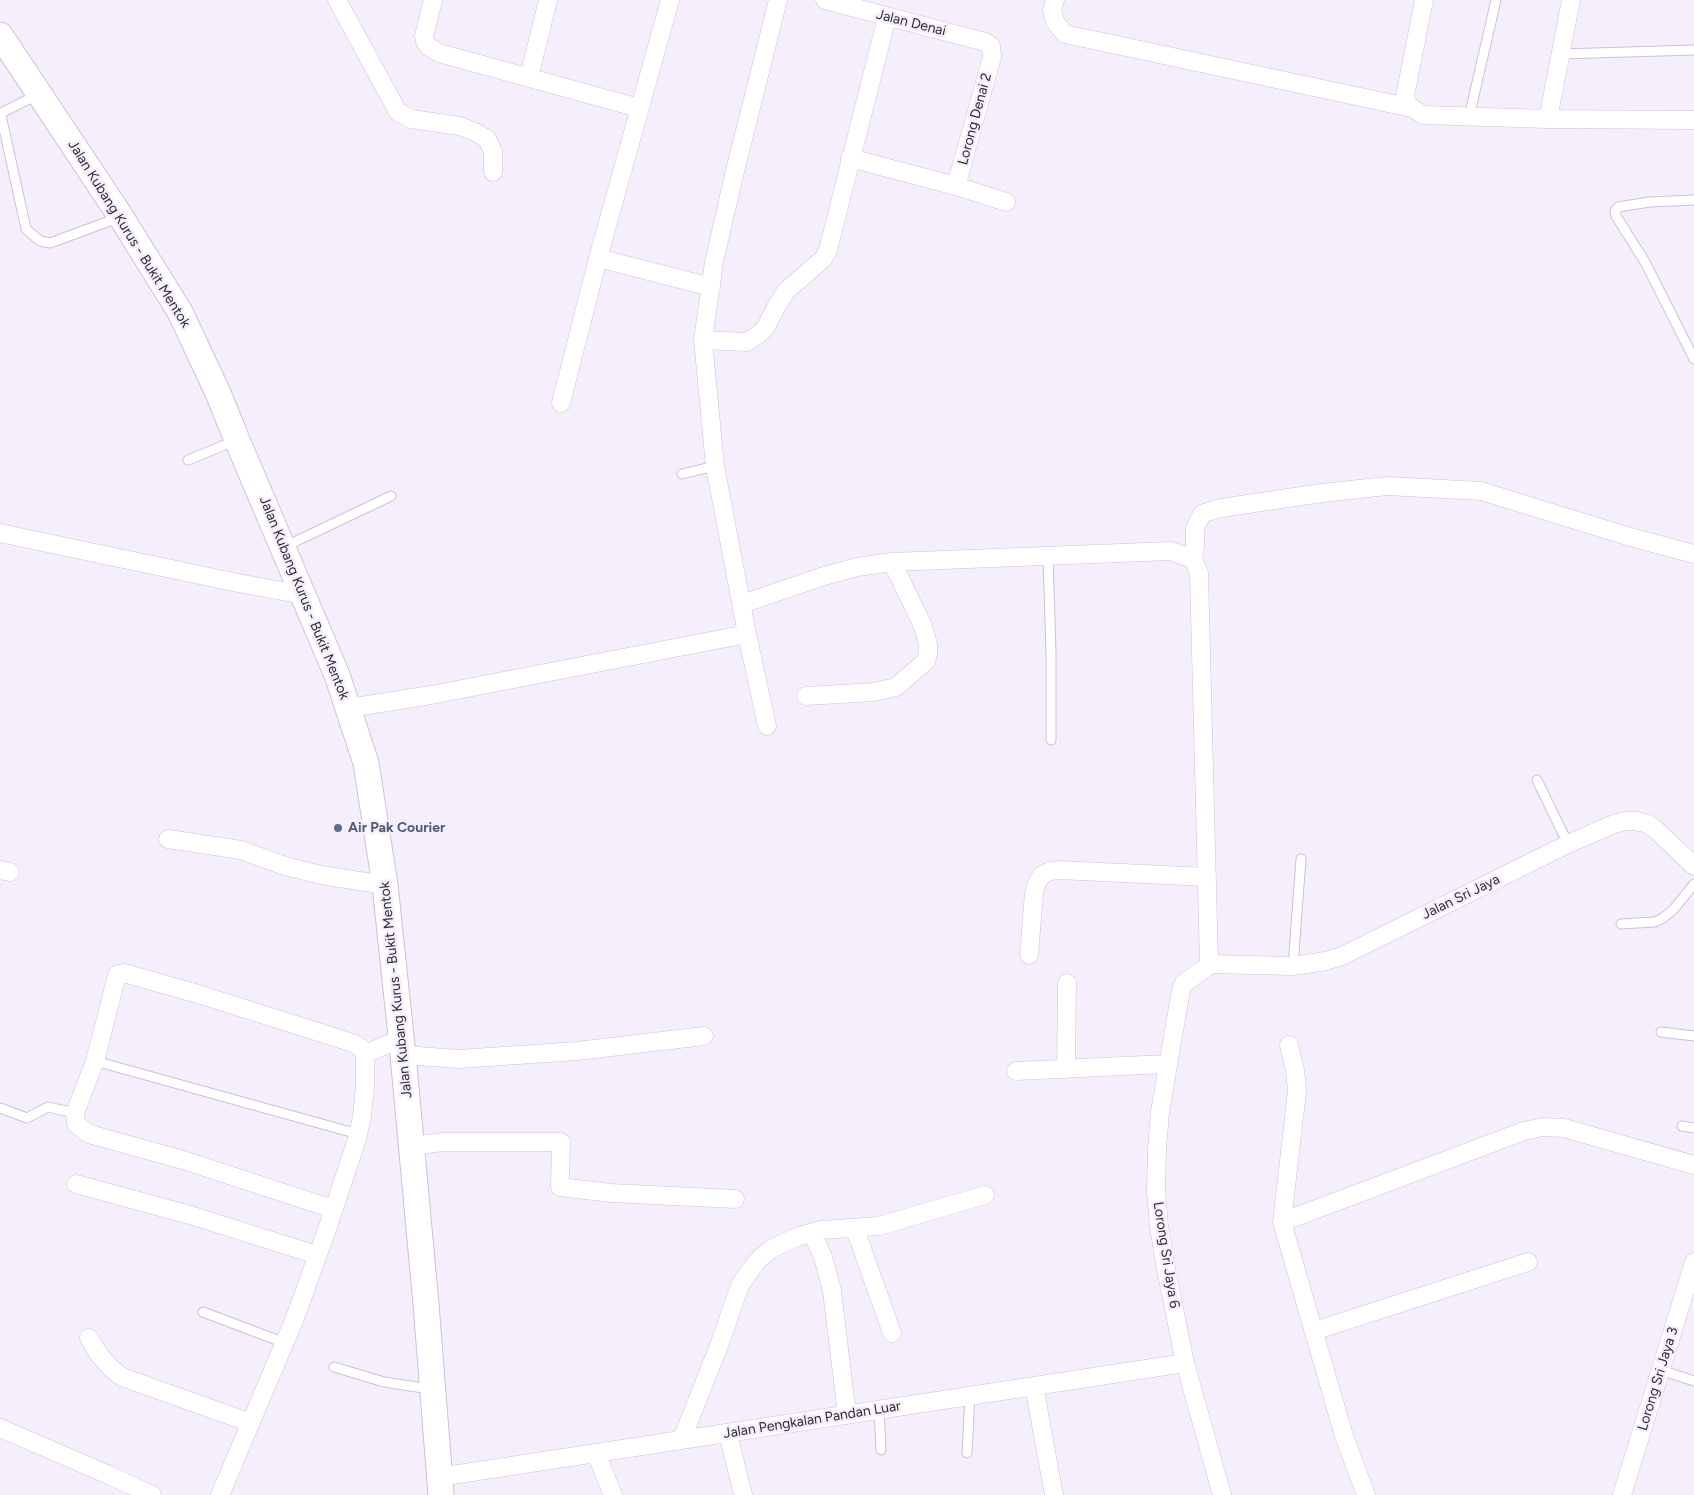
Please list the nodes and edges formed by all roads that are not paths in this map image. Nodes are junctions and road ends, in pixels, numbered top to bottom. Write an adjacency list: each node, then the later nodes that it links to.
1 (337, 0): 24 (street)
2 (433, 0): 16 (street)
3 (548, 0): 16 (street)
4 (670, 0): 18 (street)
5 (825, 0): 11 (street, Jalan Denai)
6 (1055, 0): 19 (street)
7 (1424, 0): 19 (street)
8 (1496, 0): 20 (lane)
9 (1572, 0): 15 (street)
10 (777, 1): 30 (street)
11 (887, 17): 14 (street, Jalan Denai); 23 (street)
12 (0, 35): 17 (main road, Jalan Kubang Kurus - Bukit Mentok)
13 (1694, 50): 15 (lane)
14 (993, 51): 25 (street, Lorong Denai 2)
15 (1560, 54): 21 (street)
16 (528, 77): 18 (street)
17 (39, 94): 28 (main road, Jalan Kubang Kurus - Bukit Mentok); 28 (lane)
18 (639, 108): 29 (street)
19 (1412, 108): 20 (street)
20 (1469, 117): 21 (street)
21 (1548, 119): 22 (street)
22 (1694, 120)
23 (850, 158): 25 (street); 31 (street)
24 (493, 172)
25 (956, 186): 27 (street)
26 (1694, 200): 32 (lane)
27 (1006, 202)
28 (121, 217): 34 (main road, Jalan Kubang Kurus - Bukit Mentok)
29 (598, 258): 30 (street); 33 (street)
30 (711, 287): 31 (street)
31 (703, 340): 36 (street)
32 (1694, 359)
33 (561, 403)
34 (237, 440): 35 (lane); 40 (main road, Jalan Kubang Kurus - Bukit Mentok)
35 (188, 460)
36 (715, 466): 37 (lane); 46 (street)
37 (682, 474)
38 (392, 496): 40 (lane)
39 (0, 532): 45 (street)
40 (284, 547): 45 (main road, Jalan Kubang Kurus - Bukit Mentok)
41 (1194, 553): 42 (street); 43 (street); 57 (street)
42 (1694, 554)
43 (1048, 556): 44 (street); 51 (lane)
44 (892, 562): 46 (street); 48 (street)
45 (304, 595): 49 (main road, Jalan Kubang Kurus - Bukit Mentok)
46 (742, 604): 47 (street)
47 (747, 634): 49 (street); 50 (street)
48 (806, 696)
49 (347, 704): 59 (main road, Jalan Kubang Kurus - Bukit Mentok)
50 (767, 726)
51 (1051, 740)
52 (1537, 780): 54 (lane)
53 (168, 838): 59 (street)
54 (1568, 844): 56 (street, Jalan Sri Jaya); 63 (street, Jalan Sri Jaya)
55 (1301, 859): 63 (lane)
56 (1694, 866)
57 (1206, 877): 61 (street); 62 (street)
58 (1694, 884): 60 (lane)
59 (385, 885): 69 (main road, Jalan Kubang Kurus - Bukit Mentok)
60 (1621, 924)
61 (1029, 955)
62 (1209, 964): 63 (street, Jalan Sri Jaya); 72 (street, Lorong Sri Jaya 6)
63 (1293, 966)
64 (1067, 983): 73 (street)
65 (1661, 1032): 67 (lane)
66 (704, 1036): 69 (street)
67 (1694, 1036)
68 (1289, 1044): 86 (street)
69 (402, 1046): 70 (street); 80 (main road, Jalan Kubang Kurus - Bukit Mentok)
70 (365, 1054): 71 (street); 79 (street)
71 (95, 1061): 76 (street); 79 (lane)
72 (1167, 1064): 73 (street); 97 (street, Lorong Sri Jaya 6)
73 (1066, 1069): 74 (street)
74 (1016, 1071)
75 (0, 1108): 76 (lane)
76 (75, 1113): 85 (street)
77 (1682, 1126): 78 (lane)
78 (1694, 1128)
79 (358, 1134): 85 (street)
80 (412, 1146): 84 (street); 102 (main road, Jalan Kubang Kurus - Bukit Mentok)
81 (1694, 1165): 86 (street)
82 (76, 1184): 89 (street)
83 (986, 1195): 87 (street)
84 (735, 1199)
85 (333, 1209): 89 (street)
86 (1282, 1222): 93 (street)
87 (855, 1229): 88 (street); 94 (street)
88 (812, 1233): 105 (street); 109 (street)
89 (318, 1255): 96 (street)
90 (1528, 1262): 93 (street)
91 (1694, 1262): 99 (street, Lorong Sri Jaya 3)
92 (203, 1312): 96 (lane)
93 (1314, 1331): 120 (street)
94 (892, 1333)
95 (89, 1338): 106 (street)
96 (285, 1343): 106 (street)
97 (1185, 1363): 101 (street, Jalan Pengkalan Pandan Luar); 119 (street, Lorong Sri Jaya 6)
98 (334, 1367): 102 (lane)
99 (1660, 1370): 100 (lane); 121 (street, Lorong Sri Jaya 3)
100 (1694, 1381)
101 (1034, 1386): 103 (street, Jalan Pengkalan Pandan Luar); 118 (street)
102 (433, 1389): 113 (main road, Jalan Kubang Kurus - Bukit Mentok)
103 (970, 1396): 104 (street, Jalan Pengkalan Pandan Luar); 111 (lane)
104 (879, 1410): 105 (street, Jalan Pengkalan Pandan Luar); 110 (lane)
105 (847, 1415): 108 (street, Jalan Pengkalan Pandan Luar)
106 (250, 1423): 115 (street)
107 (0, 1428): 114 (street)
108 (728, 1433): 109 (street, Jalan Pengkalan Pandan Luar); 117 (street)
109 (682, 1439): 112 (street, Jalan Pengkalan Pandan Luar)
110 (881, 1450)
111 (967, 1452)
112 (596, 1453): 113 (street, Jalan Pengkalan Pandan Luar); 116 (street)
113 (440, 1486)
114 (152, 1495)
115 (220, 1495)
116 (613, 1495)
117 (743, 1495)
118 (1054, 1495)
119 (1222, 1495)
120 (1366, 1495)
121 (1622, 1495)

